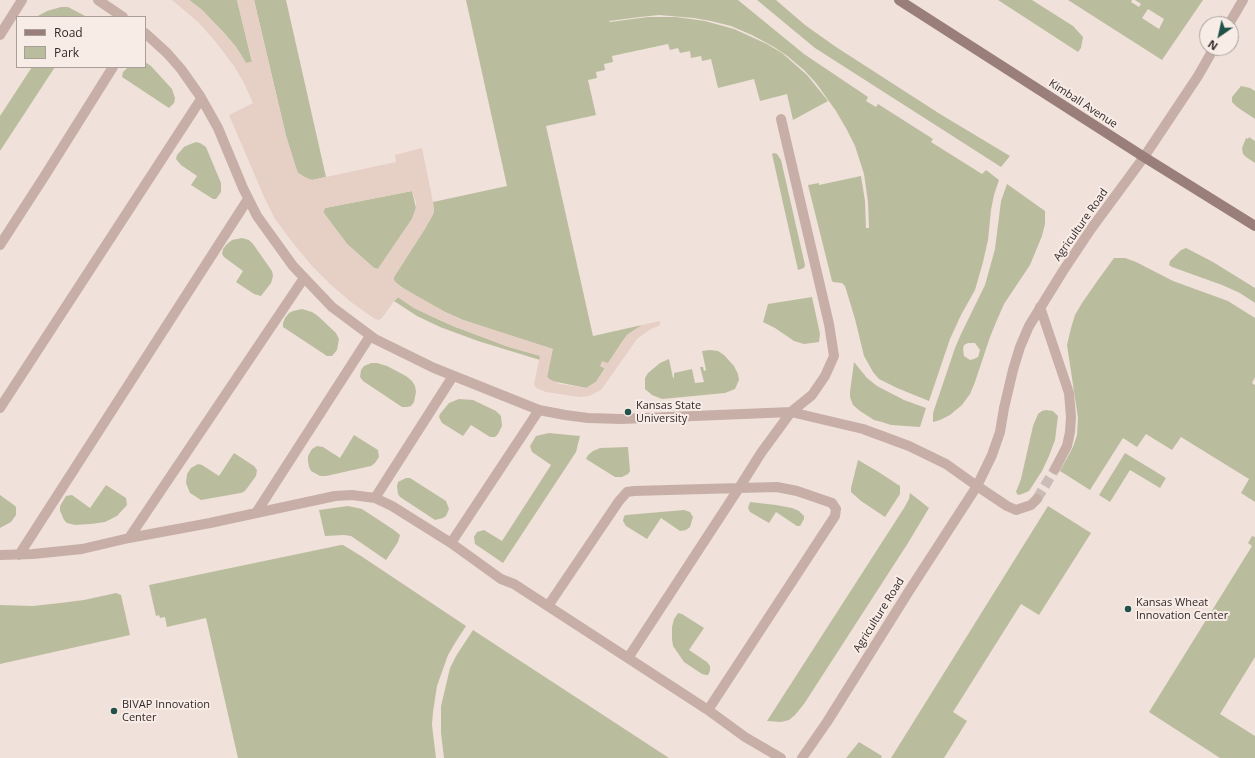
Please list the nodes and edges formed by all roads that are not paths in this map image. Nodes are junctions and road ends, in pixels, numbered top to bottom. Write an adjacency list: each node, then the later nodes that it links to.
1 (22, 0): 8 (street)
2 (98, 0): 5 (street)
3 (899, 0): 13 (main road, Kimball Avenue)
4 (1243, 0): 6 (street)
5 (122, 16)
6 (1234, 16)
7 (146, 34): 11 (street)
8 (0, 35)
9 (1209, 56): 13 (street, Agriculture Road)
10 (112, 68): 16 (street)
11 (201, 99): 14 (street); 21 (street)
12 (781, 119): 23 (street)
13 (1144, 157): 15 (main road, Kimball Avenue); 18 (street, Agriculture Road)
14 (248, 199): 17 (street); 33 (street)
15 (1255, 226)
16 (0, 245)
17 (304, 278): 19 (street); 30 (street)
18 (1040, 307): 24 (street); 25 (street, Agriculture Road)
19 (370, 336): 20 (street); 29 (street)
20 (453, 376): 22 (street); 27 (street)
21 (0, 408)
22 (539, 410): 23 (street); 31 (street)
23 (791, 412): 25 (street); 26 (street)
24 (1055, 469)
25 (977, 486): 28 (street); 38 (street, Agriculture Road)
26 (740, 488): 34 (street); 35 (street); 36 (street)
27 (375, 498): 29 (street); 31 (street)
28 (1037, 499)
29 (256, 513): 30 (street)
30 (129, 538): 33 (street)
31 (451, 543): 34 (street)
32 (0, 555): 33 (street)
33 (19, 555)
34 (548, 606): 35 (street)
35 (628, 658): 36 (street)
36 (708, 710): 37 (street)
37 (780, 758)
38 (802, 758)

